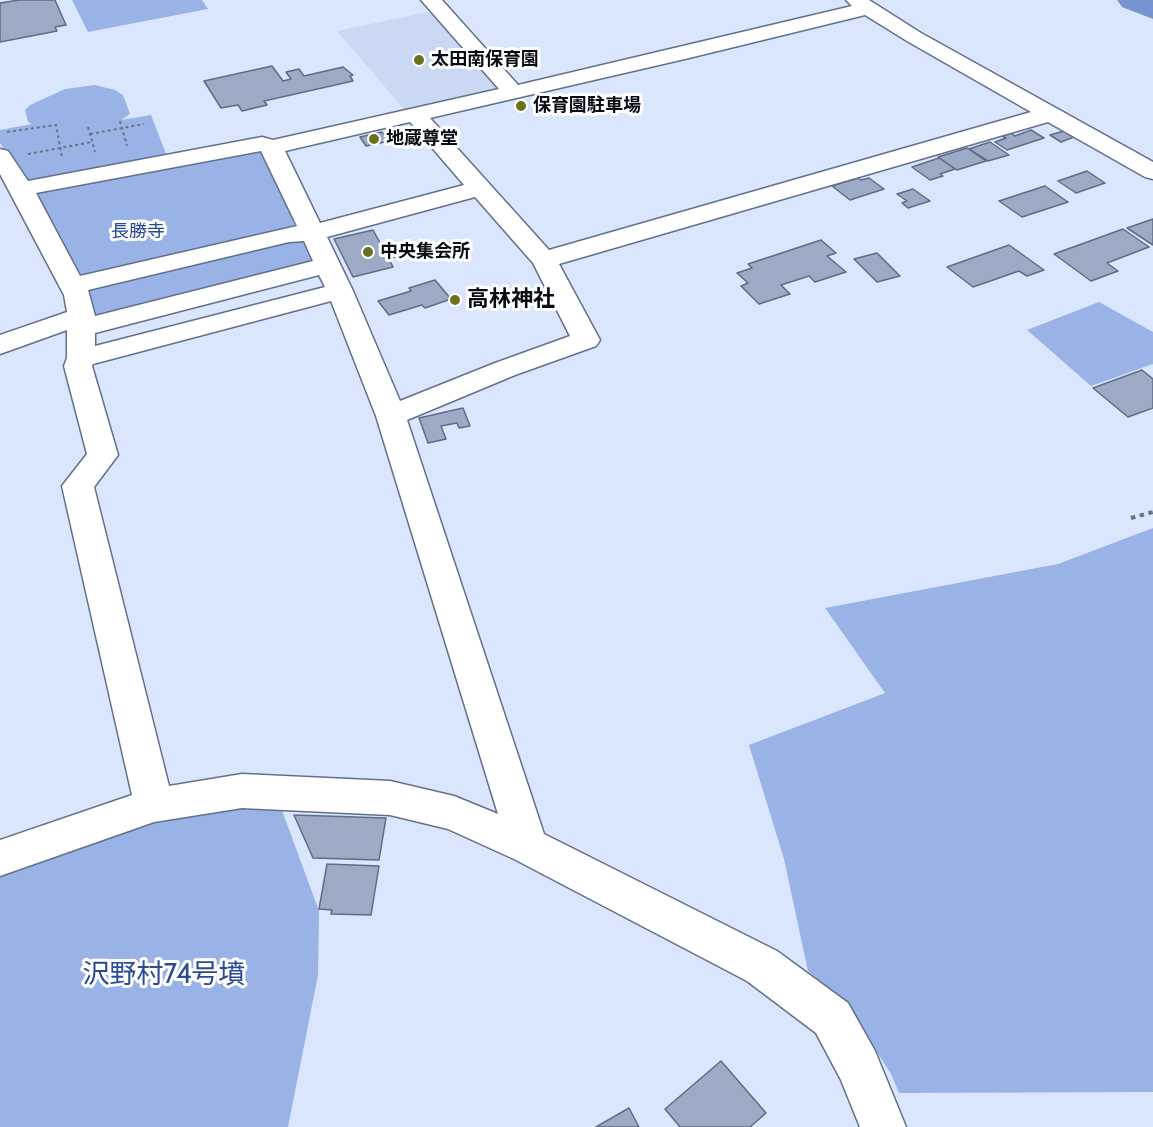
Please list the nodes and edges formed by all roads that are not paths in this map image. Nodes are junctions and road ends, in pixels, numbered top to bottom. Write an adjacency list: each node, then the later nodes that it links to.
1 (431, 0): 3 (street)
2 (862, 4): 3 (street); 5 (street)
3 (512, 91): 4 (street)
4 (414, 113): 6 (street); 9 (street)
5 (1050, 114): 8 (street); 12 (street)
6 (272, 147): 10 (street); 11 (street)
7 (10, 156): 10 (street)
8 (1153, 172)
9 (480, 188): 11 (street); 12 (street)
10 (22, 189): 14 (street)
11 (313, 233): 13 (street); 14 (street)
12 (544, 260): 17 (street)
13 (334, 278): 15 (street); 17 (street)
14 (72, 286): 15 (street)
15 (81, 334): 16 (street); 18 (street)
16 (0, 345)
17 (391, 416): 19 (street)
18 (154, 805): 19 (street); 20 (street)
19 (528, 846): 21 (street)
20 (0, 858)
21 (883, 1127)

